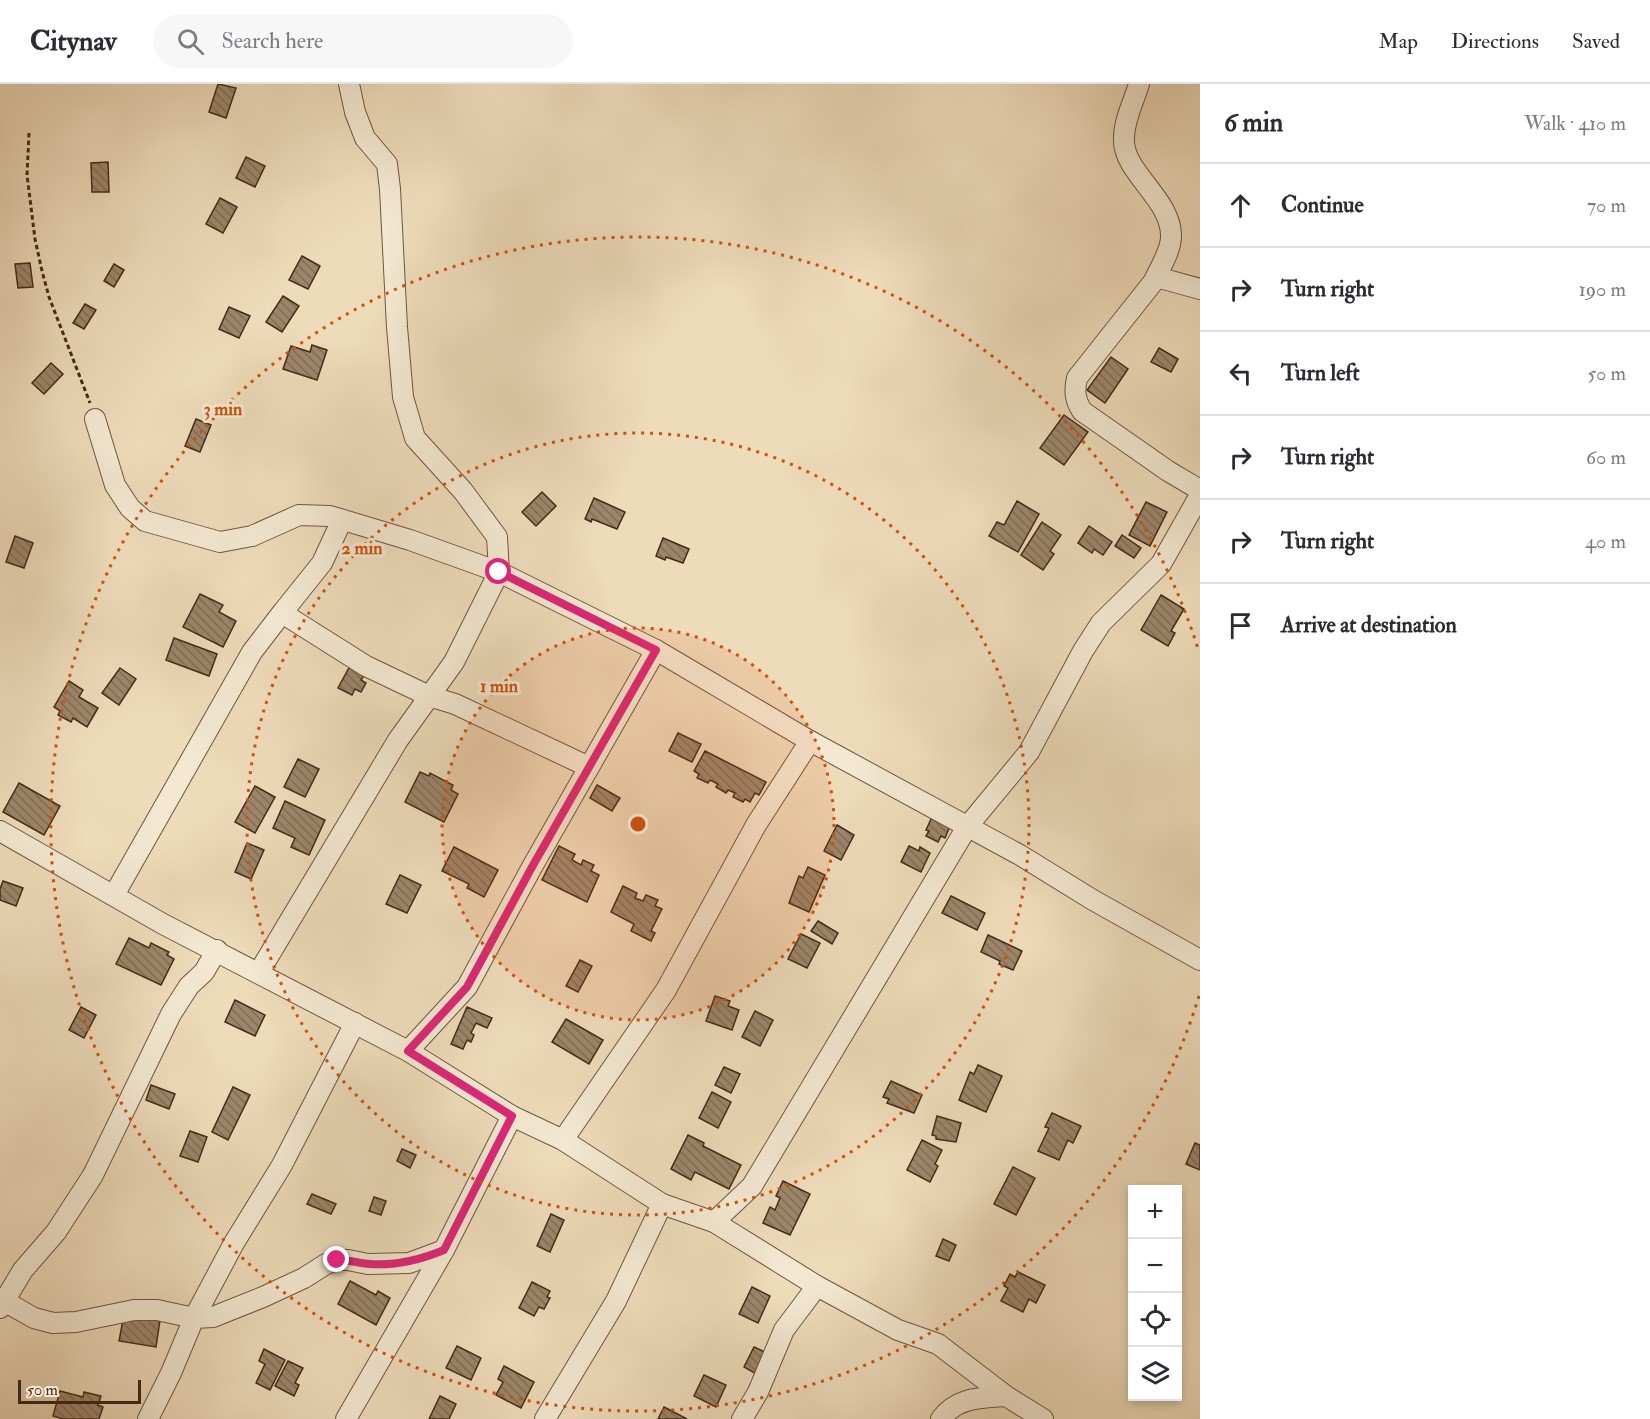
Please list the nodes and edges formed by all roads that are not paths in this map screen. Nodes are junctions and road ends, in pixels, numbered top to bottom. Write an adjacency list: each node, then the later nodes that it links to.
1 (349, 84): 9 (street)
2 (1139, 84): 3 (street)
3 (1154, 281): 4 (street); 6 (street)
4 (1200, 289)
5 (95, 419): 8 (street)
6 (1200, 490)
7 (1200, 495): 15 (street)
8 (342, 520): 9 (street); 10 (street)
9 (499, 572): 11 (street); 12 (street)
10 (282, 613): 12 (street); 17 (street)
11 (656, 650): 13 (street); 14 (street)
12 (429, 696): 14 (street); 20 (street)
13 (810, 741): 15 (street); 24 (street)
14 (589, 767): 22 (street)
15 (967, 827): 19 (street); 26 (street)
16 (0, 831): 17 (street)
17 (114, 895): 18 (street)
18 (217, 950): 20 (street); 29 (street)
19 (1200, 959)
20 (259, 972): 21 (street)
21 (355, 1023): 22 (street); 30 (street)
22 (408, 1051): 23 (street)
23 (512, 1116): 24 (street); 27 (street)
24 (563, 1140): 25 (street)
25 (662, 1204): 26 (street); 34 (street)
26 (714, 1222): 28 (street)
27 (444, 1250): 30 (street); 33 (street)
28 (817, 1286): 31 (street); 35 (street)
29 (2, 1305): 30 (street)
30 (194, 1318): 32 (street)
31 (1006, 1396): 36 (street); 37 (street)
32 (148, 1419)
33 (346, 1419)
34 (544, 1419)
35 (742, 1419)
36 (941, 1419)
37 (1043, 1419)

